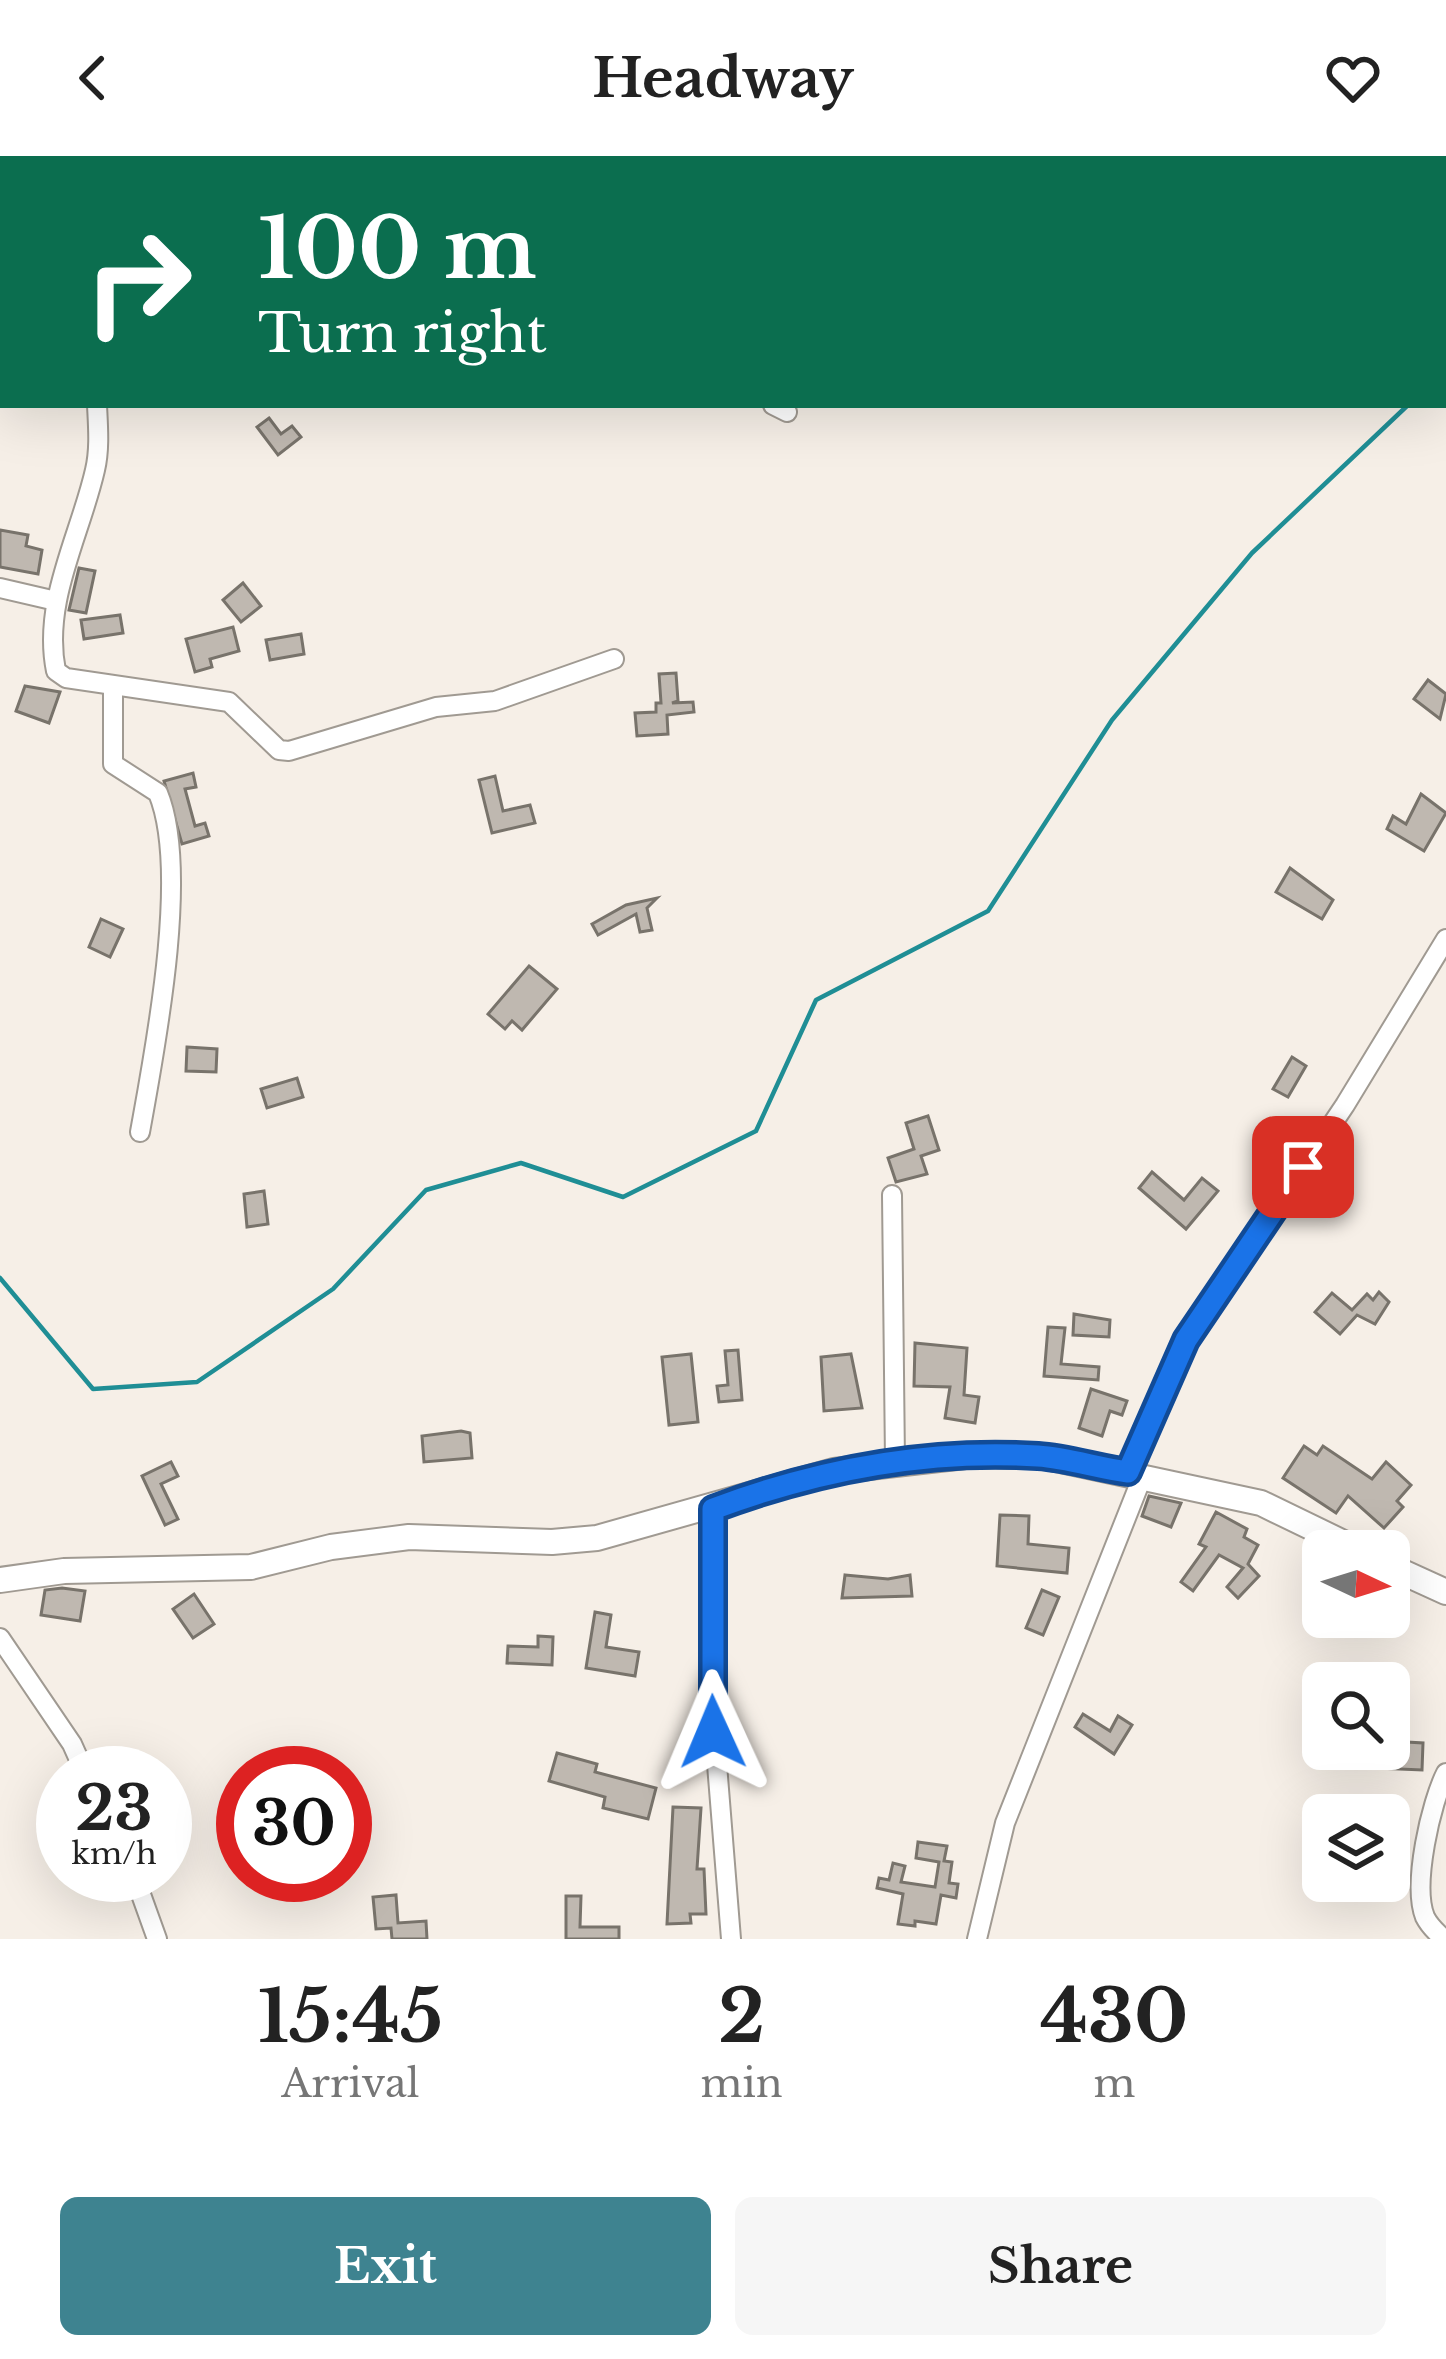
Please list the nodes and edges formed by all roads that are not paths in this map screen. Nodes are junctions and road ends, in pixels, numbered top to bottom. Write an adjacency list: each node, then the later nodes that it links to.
1 (97, 408): 3 (street)
2 (0, 588): 3 (street)
3 (56, 601): 5 (street)
4 (614, 659): 5 (street)
5 (113, 686): 7 (street)
6 (1446, 939): 10 (street)
7 (140, 1132)
8 (892, 1195): 9 (street)
9 (895, 1461): 10 (street); 11 (street)
10 (1136, 1474): 12 (street); 22 (street)
11 (713, 1509): 14 (street); 21 (street)
12 (1317, 1530)
13 (1410, 1576): 15 (street)
14 (0, 1580)
15 (1446, 1592)
16 (0, 1639): 17 (street)
17 (73, 1746)
18 (1446, 1773): 23 (street)
19 (144, 1902): 20 (street)
20 (157, 1939)
21 (731, 1939)
22 (977, 1939)
23 (1444, 1939)

